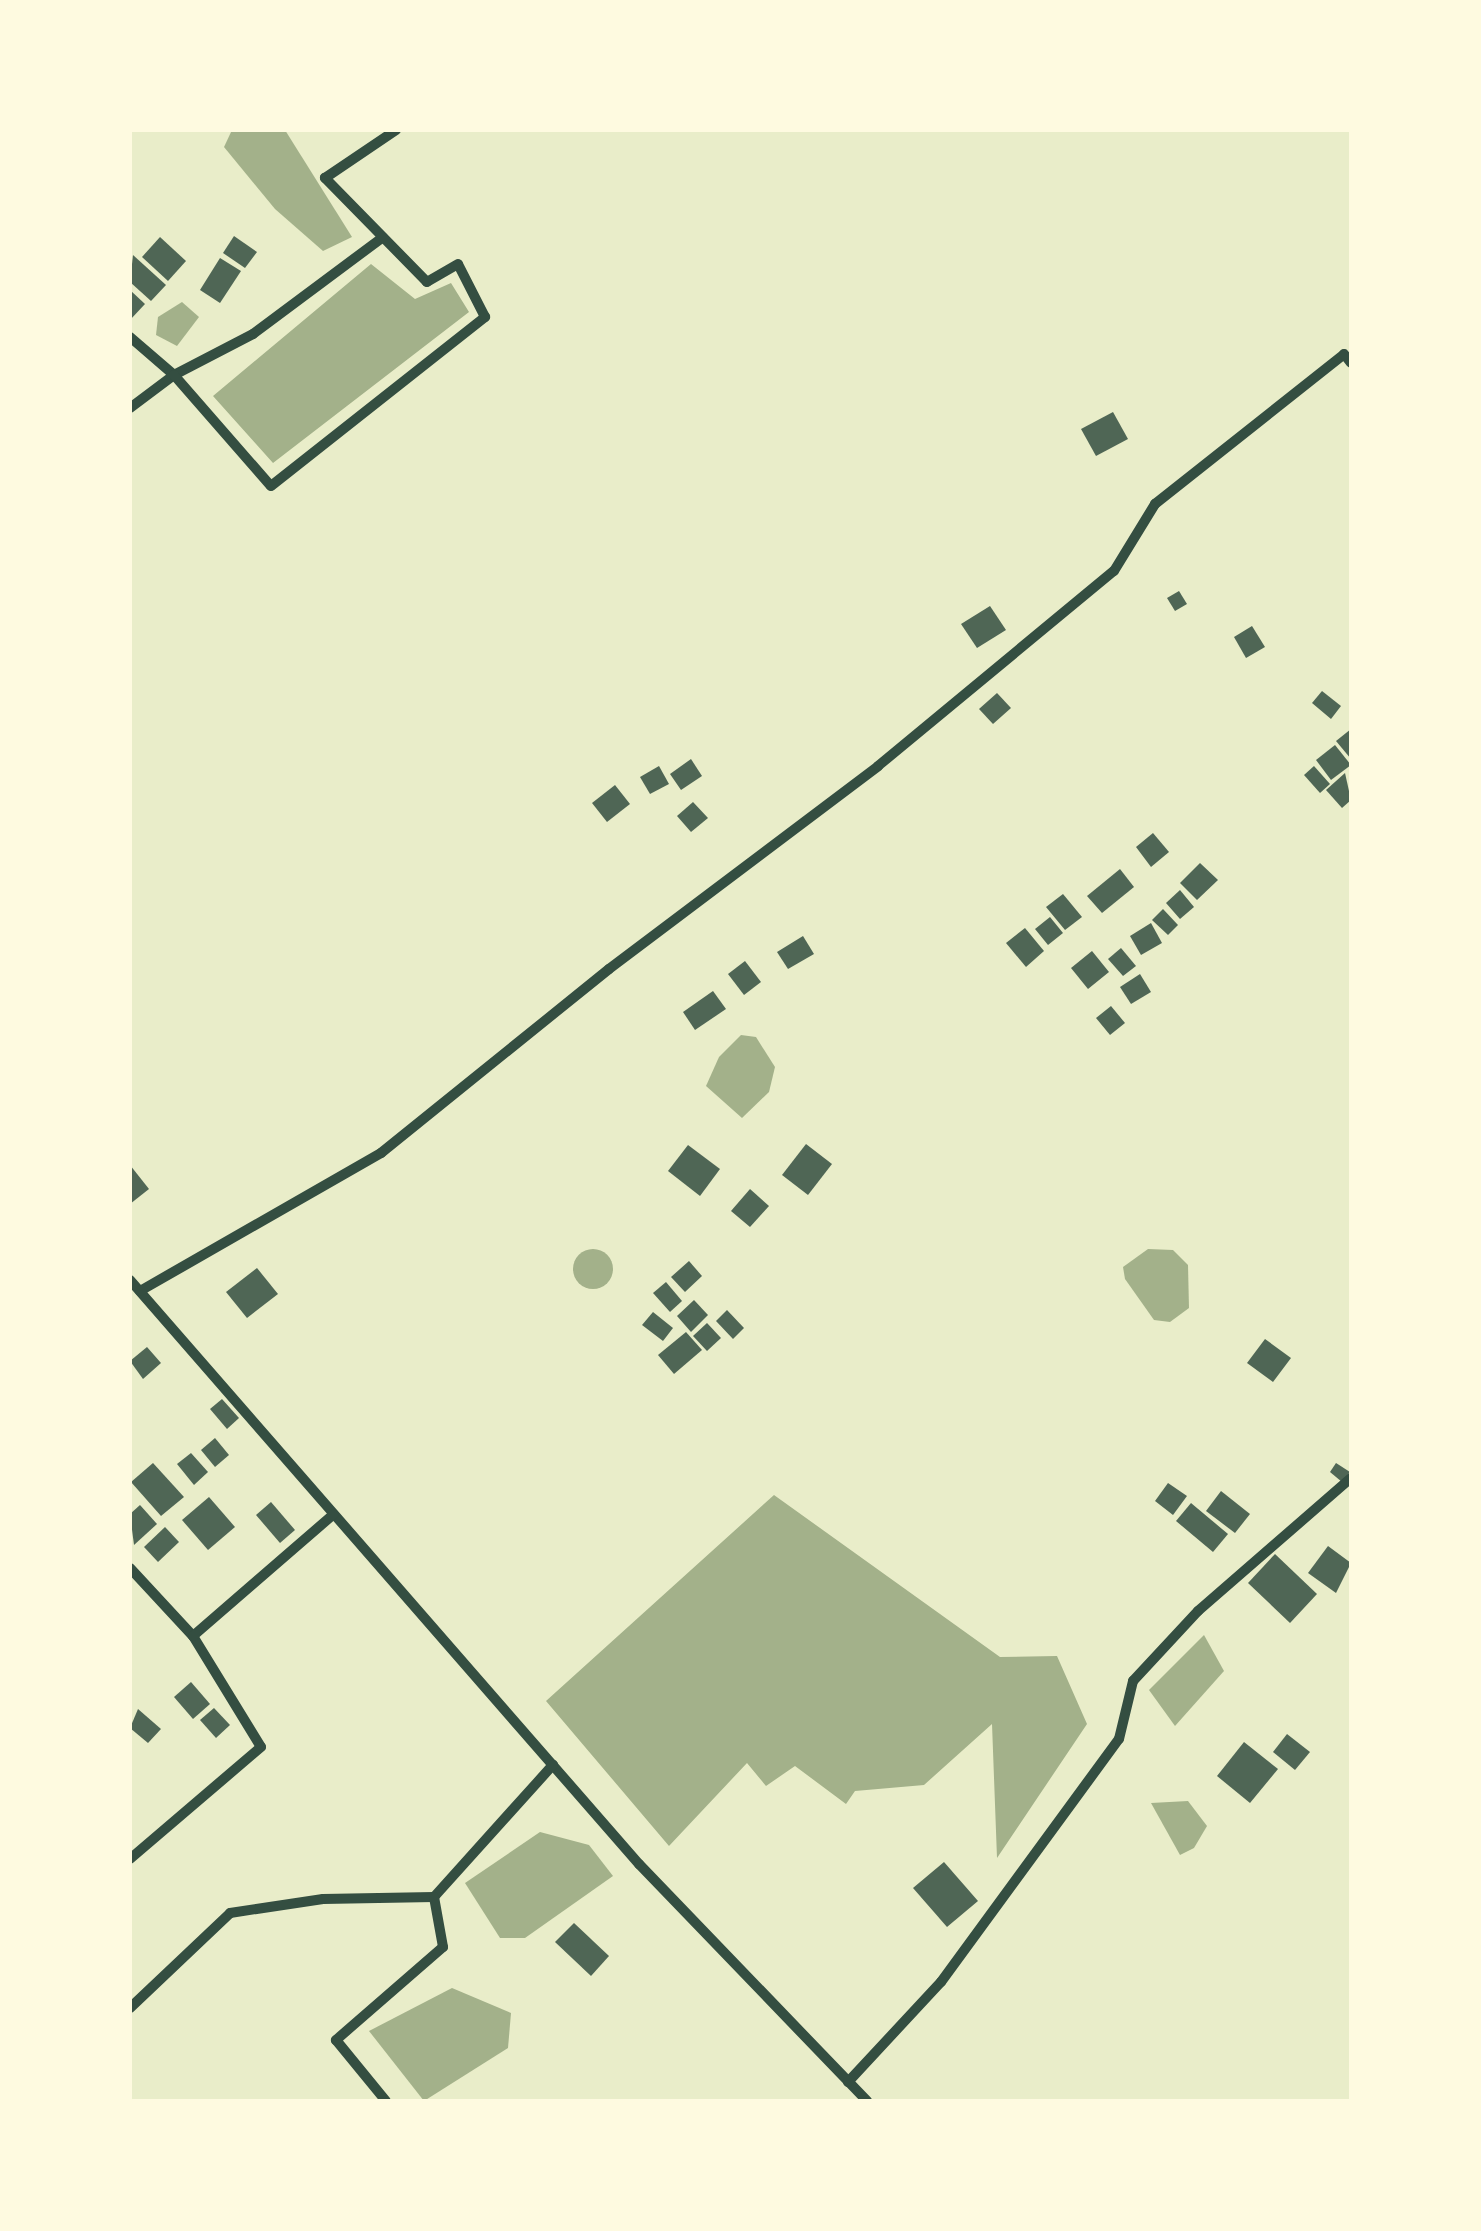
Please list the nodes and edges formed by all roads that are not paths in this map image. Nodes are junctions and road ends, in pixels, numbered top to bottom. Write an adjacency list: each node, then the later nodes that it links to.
1 (396, 130): 2 (street)
2 (383, 237): 5 (street); 5 (street)
3 (130, 337): 5 (street)
4 (1351, 363): 8 (street)
5 (174, 375): 6 (street)
6 (130, 408)
7 (130, 1280): 8 (street)
8 (140, 1291): 10 (street)
9 (1351, 1478): 17 (street)
10 (334, 1514): 12 (street); 13 (street)
11 (130, 1568): 12 (street)
12 (193, 1636): 14 (street)
13 (553, 1765): 15 (street); 17 (street)
14 (130, 1859)
15 (434, 1897): 16 (street); 18 (street)
16 (130, 2008)
17 (848, 2082): 19 (street)
18 (386, 2101)
19 (867, 2101)

